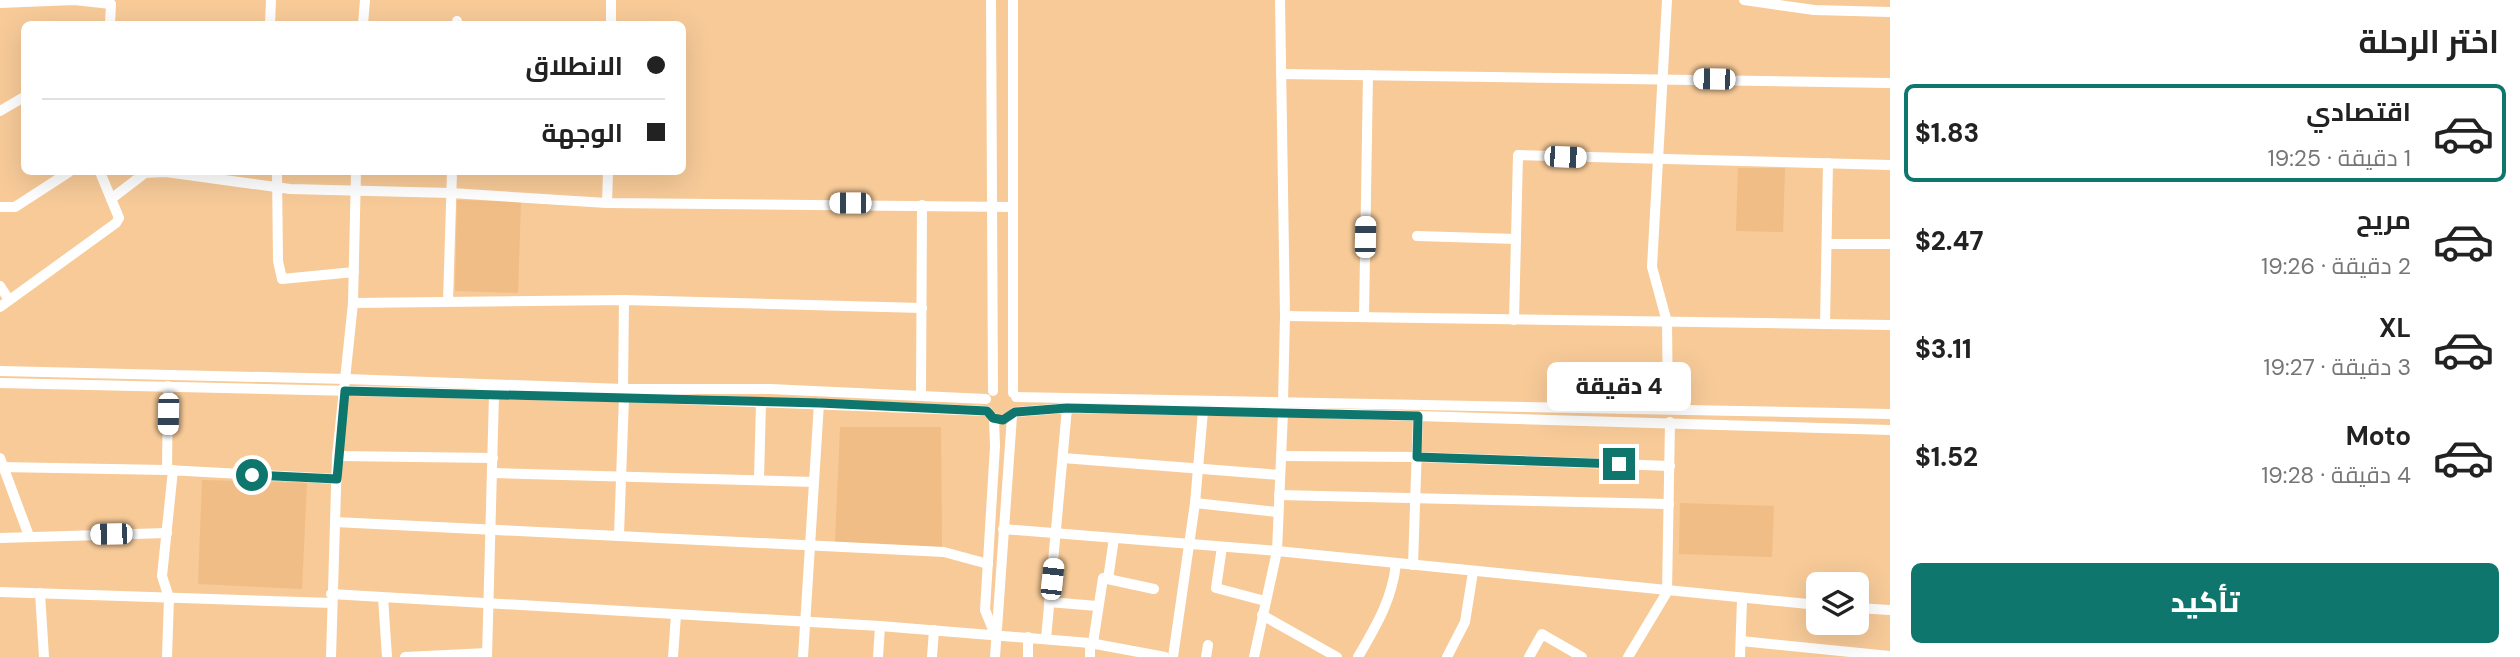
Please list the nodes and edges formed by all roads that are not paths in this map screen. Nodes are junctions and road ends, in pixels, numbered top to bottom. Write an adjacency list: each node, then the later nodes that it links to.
1 (271, 0): 13 (street)
2 (365, 0): 14 (street)
3 (611, 0): 15 (street)
4 (991, 0): 39 (street)
5 (1013, 0): 40 (street)
6 (1280, 0): 16 (street)
7 (1667, 0): 18 (street)
8 (1744, 0): 10 (street)
9 (0, 3): 12 (street)
10 (1815, 5): 11 (street)
11 (1890, 12)
12 (110, 21)
13 (270, 21)
14 (363, 21)
15 (611, 21)
16 (1281, 74): 17 (street); 52 (street)
17 (1368, 75): 18 (street); 53 (street)
18 (1664, 78): 19 (street); 22 (street)
19 (1890, 83)
20 (21, 99): 21 (street)
21 (0, 111)
22 (1659, 160): 23 (street); 43 (street); 55 (street)
23 (1828, 163): 24 (street); 44 (street)
24 (1890, 165)
25 (64, 175): 41 (street)
26 (101, 175): 36 (street)
27 (142, 175): 36 (street)
28 (179, 175): 33 (street)
29 (278, 175): 33 (street)
30 (356, 175): 34 (street)
31 (452, 175): 35 (street)
32 (608, 175): 37 (street)
33 (278, 188): 34 (street); 46 (street)
34 (355, 190): 35 (street); 46 (street)
35 (451, 193): 37 (street); 49 (street)
36 (111, 199): 47 (street)
37 (607, 203): 38 (street)
38 (922, 205): 39 (street); 51 (street)
39 (993, 206): 40 (street); 69 (street)
40 (1011, 206): 66 (street)
41 (0, 207)
42 (1417, 236): 43 (street)
43 (1516, 239): 54 (street)
44 (1827, 244): 45 (street); 56 (street)
45 (1890, 244)
46 (354, 272): 50 (street)
47 (3, 295)
48 (624, 300): 49 (street); 51 (street); 63 (street)
49 (448, 301): 50 (street)
50 (353, 303): 59 (street)
51 (922, 308): 65 (street)
52 (1285, 316): 53 (street); 70 (street)
53 (1364, 317): 54 (street)
54 (1514, 320): 55 (street)
55 (1667, 322): 56 (street); 72 (street)
56 (1825, 324): 57 (street)
57 (1890, 325)
58 (0, 371): 59 (street)
59 (346, 379): 62 (street); 63 (street)
60 (0, 383): 61 (street)
61 (169, 386): 62 (street); 87 (street)
62 (345, 391): 64 (street); 79 (street)
63 (624, 393): 64 (street); 65 (street); 67 (street); 90 (street)
64 (494, 394): 82 (street)
65 (921, 394): 69 (street)
66 (1014, 395): 69 (street); 70 (street); 74 (street)
67 (761, 402): 68 (street); 92 (street)
68 (820, 403): 69 (street); 93 (street)
69 (990, 405): 74 (street); 112 (street)
70 (1283, 407): 72 (street); 73 (street); 76 (street); 80 (street)
71 (1067, 408): 73 (street); 74 (street); 83 (street)
72 (1668, 409): 75 (street)
73 (1203, 411): 86 (street)
74 (1014, 414): 100 (street)
75 (1890, 414)
76 (1418, 416): 77 (street); 81 (street)
77 (1670, 422): 78 (street); 85 (street)
78 (1890, 430)
79 (337, 456): 82 (street); 91 (street)
80 (1281, 456): 81 (street); 89 (street)
81 (1417, 457): 85 (street); 95 (street)
82 (493, 458): 88 (street)
83 (1063, 458): 86 (street); 103 (street)
84 (1, 464): 87 (street); 105 (street)
85 (1670, 466): 97 (street)
86 (1198, 468): 89 (street); 96 (street)
87 (170, 470): 91 (street); 102 (street)
88 (493, 473): 90 (street); 101 (street)
89 (1280, 475): 94 (street)
90 (623, 477): 92 (street); 104 (street)
91 (337, 479): 99 (street)
92 (759, 479): 93 (street)
93 (814, 482): 108 (street)
94 (1279, 495): 95 (street); 98 (street)
95 (1416, 498): 97 (street); 114 (street)
96 (1195, 503): 98 (street); 109 (street)
97 (1669, 504): 119 (street)
98 (1278, 512): 111 (street)
99 (335, 522): 101 (street); 123 (street)
100 (1003, 529): 103 (street); 137 (street)
101 (491, 530): 104 (street); 127 (street)
102 (167, 533): 105 (street); 122 (street)
103 (1056, 533): 107 (street); 126 (street)
104 (619, 534): 108 (street)
105 (29, 536): 106 (street)
106 (0, 538)
107 (1114, 538): 109 (street); 116 (street)
108 (813, 544): 112 (street); 134 (street)
109 (1189, 544): 110 (street); 158 (street)
110 (1222, 547): 111 (street); 125 (street)
111 (1277, 551): 113 (street); 125 (street)
112 (988, 564): 137 (street)
113 (1396, 564): 114 (street); 162 (street)
114 (1413, 565): 115 (street)
115 (1473, 572): 119 (street); 163 (street)
116 (1108, 579): 117 (street); 129 (street)
117 (1154, 589)
118 (0, 592): 120 (street)
119 (1667, 592): 124 (street); 166 (street)
120 (40, 593): 122 (street); 145 (street)
121 (383, 597): 123 (street); 127 (street); 148 (street)
122 (169, 598): 123 (street); 146 (street)
123 (331, 598): 147 (street)
124 (1742, 600): 128 (street); 140 (street)
125 (1265, 601): 133 (street)
126 (1049, 602): 129 (street); 139 (street)
127 (489, 604): 132 (street); 143 (street)
128 (1806, 605)
129 (1097, 606): 141 (street)
130 (1869, 609): 131 (street)
131 (1890, 610)
132 (676, 615): 134 (street); 150 (street)
133 (1262, 615): 160 (street); 161 (street)
134 (805, 621): 135 (street); 151 (street)
135 (880, 626): 136 (street); 152 (street)
136 (934, 630): 137 (street); 153 (street)
137 (995, 635): 138 (street); 154 (street)
138 (1028, 637): 139 (street); 155 (street)
139 (1046, 639): 141 (street)
140 (1741, 640): 144 (street); 167 (street)
141 (1092, 643): 156 (street); 157 (street)
142 (1208, 645): 159 (street)
143 (487, 655): 149 (street)
144 (1890, 656)
145 (44, 657)
146 (167, 657)
147 (331, 657)
148 (387, 657)
149 (405, 657)
150 (673, 657)
151 (803, 657)
152 (878, 657)
153 (932, 657)
154 (995, 657)
155 (1028, 657)
156 (1090, 657)
157 (1165, 657)
158 (1173, 657)
159 (1206, 657)
160 (1254, 657)
161 (1337, 657)
162 (1358, 657)
163 (1447, 657)
164 (1529, 657): 165 (street)
165 (1582, 657)
166 (1628, 657)
167 (1740, 657)

